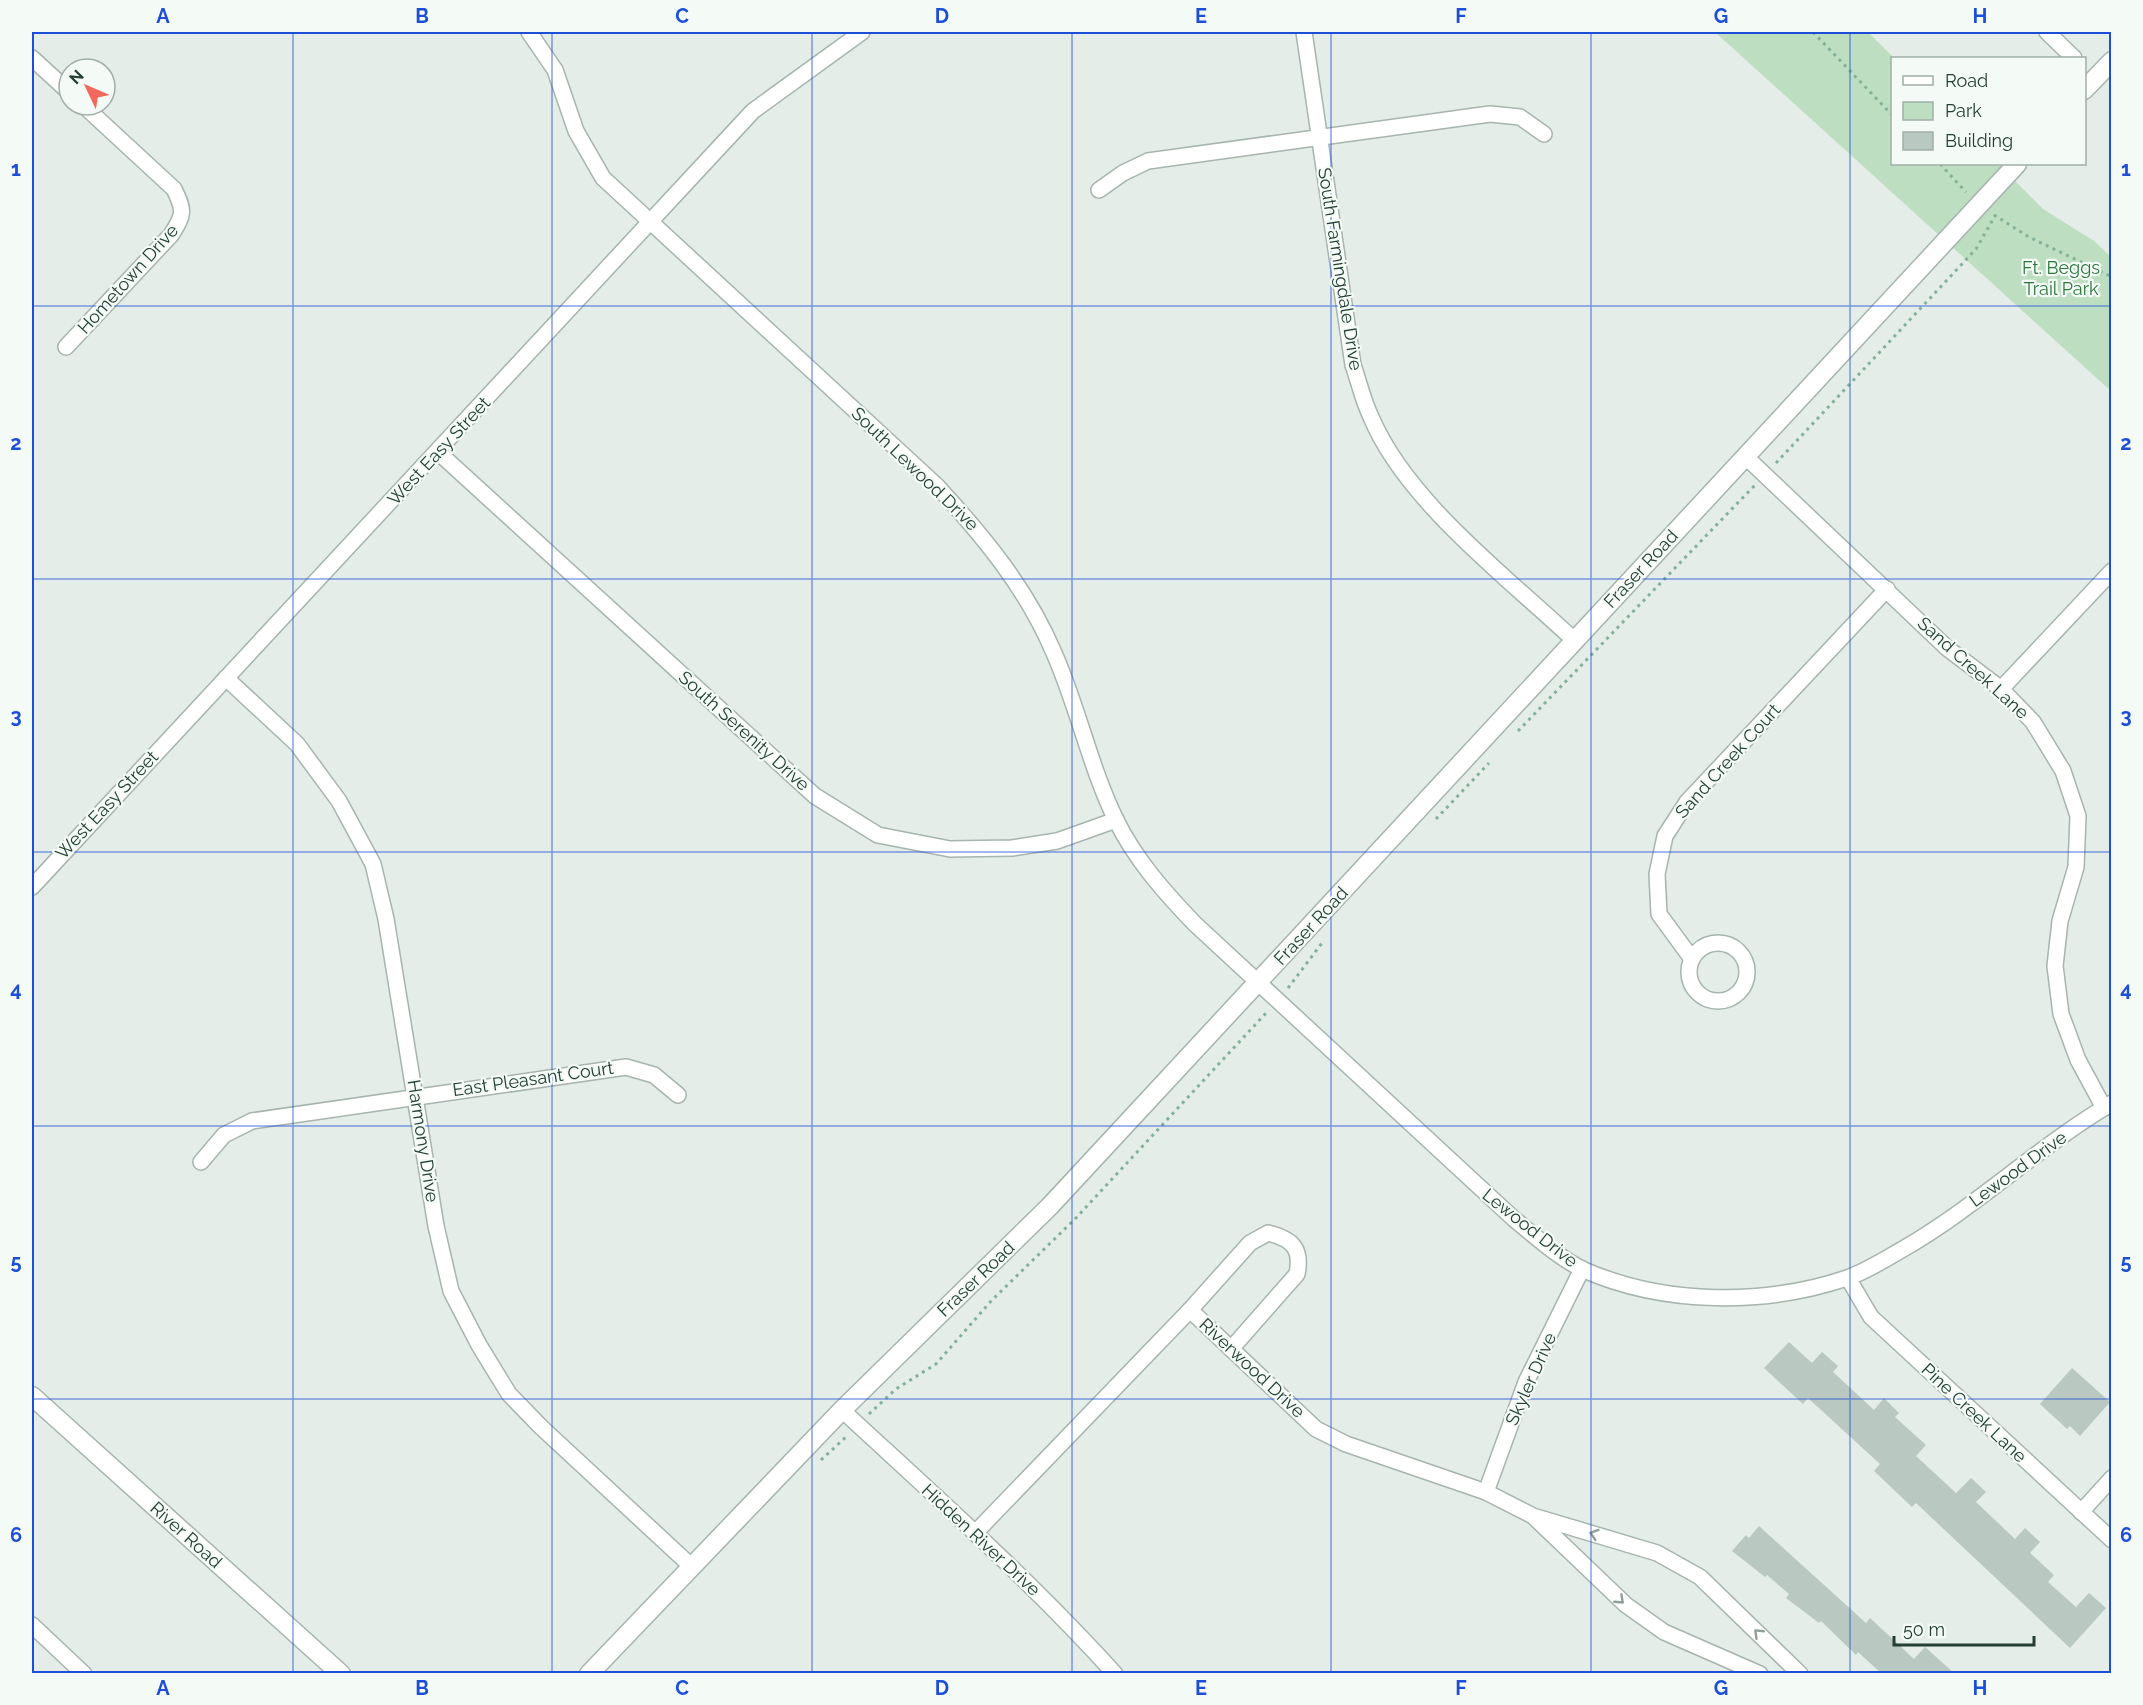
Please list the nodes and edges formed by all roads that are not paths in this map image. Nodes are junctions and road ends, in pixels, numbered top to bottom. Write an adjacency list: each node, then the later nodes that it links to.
1 (529, 32): 15 (street, South Lewood Drive)
2 (862, 32): 15 (street, West Easy Street)
3 (1304, 32): 12 (street, South Farmingdale Drive)
4 (2047, 32): 5 (street)
5 (2073, 57)
6 (32, 58): 9 (street)
7 (2112, 61): 8 (street)
8 (2088, 79)
9 (57, 81)
10 (96, 117): 16 (street, Hometown Drive)
11 (1544, 134): 12 (street)
12 (1319, 137): 14 (street); 21 (street, South Farmingdale Drive)
13 (2016, 165): 18 (street, Fraser Road)
14 (1099, 190)
15 (651, 223): 17 (street, West Easy Street); 24 (street, South Lewood Drive)
16 (66, 347)
17 (438, 452): 22 (street, West Easy Street); 24 (street, South Serenity Drive)
18 (1746, 457): 20 (street, Sand Creek Lane); 21 (street, Fraser Road)
19 (2112, 571): 23 (street)
20 (1887, 590): 23 (street, Sand Creek Lane); 26 (street, Sand Creek Court)
21 (1574, 640): 27 (street, Fraser Road)
22 (226, 678): 25 (street, West Easy Street); 28 (street, Harmony Drive)
23 (2001, 689): 30 (street, Sand Creek Lane)
24 (1116, 820): 27 (street, South Lewood Drive)
25 (32, 887)
26 (1692, 959)
27 (1258, 983): 32 (street, Lewood Drive); 37 (street, Fraser Road)
28 (416, 1095): 29 (street, East Pleasant Court); 31 (street, East Pleasant Court); 44 (street, Harmony Drive)
29 (678, 1095)
30 (2108, 1106): 33 (street, Lewood Drive)
31 (201, 1162)
32 (1582, 1269): 33 (street, Lewood Drive); 39 (street, Skyler Drive)
33 (1848, 1278): 40 (street, Pine Creek Lane)
34 (1190, 1310): 35 (street, Riverwood Drive); 35 (street); 42 (street, Riverwood Drive)
35 (1231, 1349): 39 (street, Riverwood Drive)
36 (32, 1396): 46 (street, River Road)
37 (842, 1410): 42 (street, Hidden River Drive); 44 (street, Fraser Road)
38 (2112, 1478): 40 (street)
39 (1486, 1492): 41 (street, Riverwood Drive)
40 (2081, 1512): 43 (street, Pine Creek Lane)
41 (1533, 1515): 50 (street, Riverwood Drive, one-way to 50); 51 (street, Riverwood Drive, one-way to 41)
42 (975, 1533): 49 (street, Hidden River Drive)
43 (2112, 1540)
44 (691, 1566): 48 (street, Fraser Road)
45 (32, 1625): 47 (street)
46 (337, 1672)
47 (84, 1674)
48 (589, 1674)
49 (1115, 1674)
50 (1760, 1674)
51 (1800, 1674)

